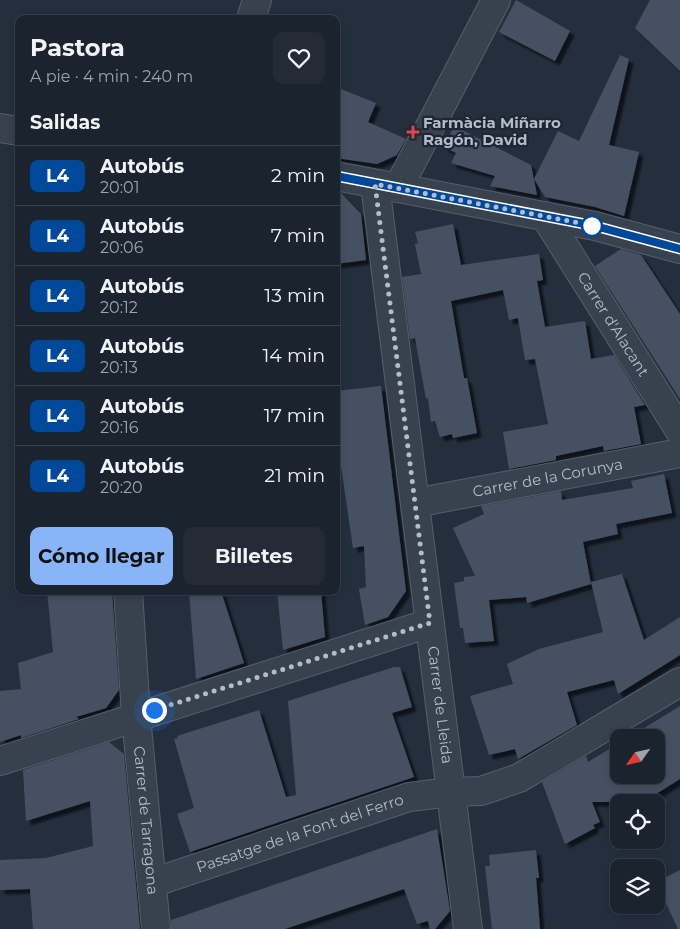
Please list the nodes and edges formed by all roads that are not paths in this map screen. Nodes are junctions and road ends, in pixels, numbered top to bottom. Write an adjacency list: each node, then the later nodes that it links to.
1 (257, 0): 3 (street)
2 (496, 0): 7 (street)
3 (252, 15)
4 (0, 128): 5 (street)
5 (15, 130)
6 (340, 177): 7 (street)
7 (387, 186): 8 (street); 12 (street, Carrer de Lleida)
8 (545, 216): 9 (street); 10 (street, Carrer d'Alacant)
9 (680, 250)
10 (680, 431)
11 (680, 453): 12 (street, Carrer de la Corunya)
12 (415, 503): 14 (street, Carrer de Lleida)
13 (128, 595): 16 (street, Carrer de Tarragona)
14 (430, 623): 16 (street); 18 (street, Carrer de Lleida)
15 (680, 682): 18 (street, Passatge de la Font del Ferro)
16 (136, 716): 17 (street); 19 (street, Carrer de Tarragona)
17 (0, 760)
18 (451, 792): 19 (street, Passatge de la Font del Ferro); 20 (street, Carrer de Lleida)
19 (152, 883): 21 (street, Carrer de Tarragona)
20 (462, 927)
21 (156, 929)

